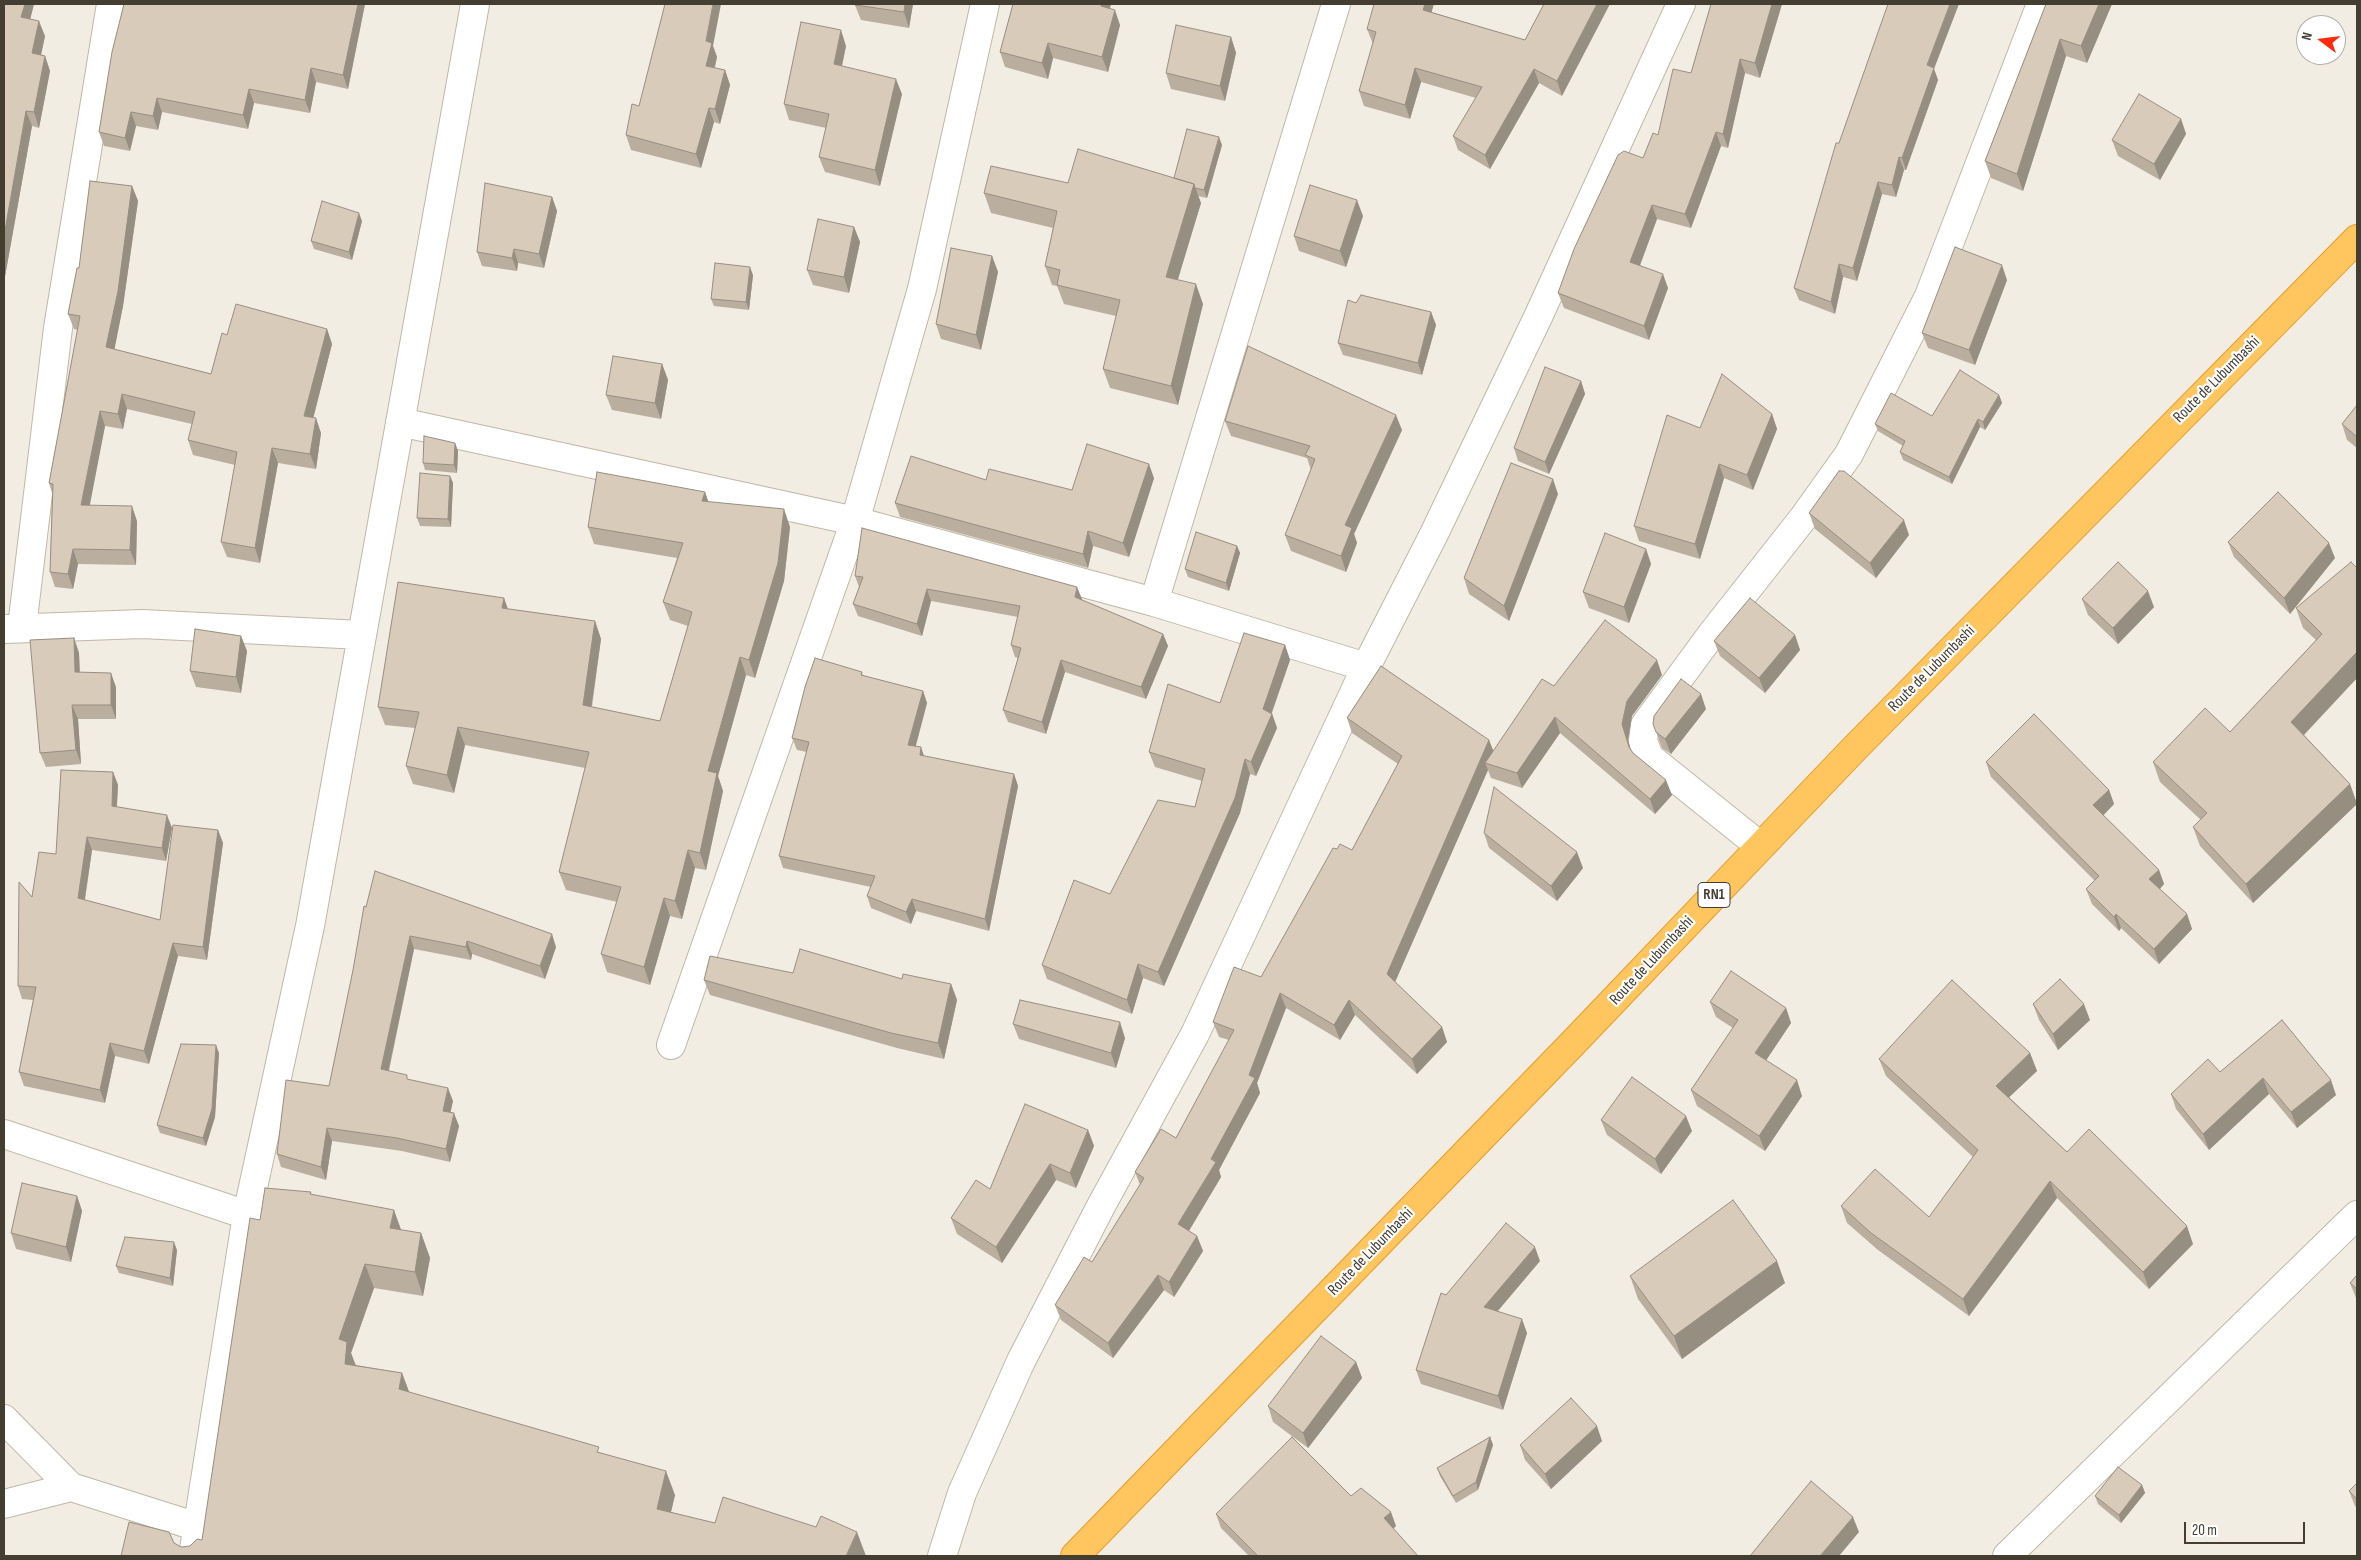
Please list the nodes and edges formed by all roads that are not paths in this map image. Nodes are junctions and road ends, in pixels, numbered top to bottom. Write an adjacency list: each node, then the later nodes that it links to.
1 (111, 4): 11 (street)
2 (475, 4): 8 (street)
3 (985, 4): 9 (street)
4 (1336, 4): 10 (street)
5 (1681, 4): 13 (street)
6 (2041, 4): 14 (street)
7 (2357, 239): 14 (highway, Route de Lubumbashi / RN1)
8 (400, 422): 9 (street); 12 (street)
9 (855, 521): 10 (street); 15 (street)
10 (1154, 602): 13 (street)
11 (13, 628): 12 (street)
12 (360, 635): 17 (street)
13 (1366, 667): 24 (street)
14 (1760, 846): 25 (highway, Route de Lubumbashi / RN1)
15 (671, 1045)
16 (4, 1134): 17 (street)
17 (247, 1215): 22 (street)
18 (2357, 1215): 26 (street)
19 (4, 1419): 20 (street)
20 (72, 1486): 21 (street); 22 (street)
21 (4, 1504)
22 (198, 1527): 23 (street)
23 (193, 1556)
24 (942, 1556)
25 (1075, 1556)
26 (2007, 1556)

